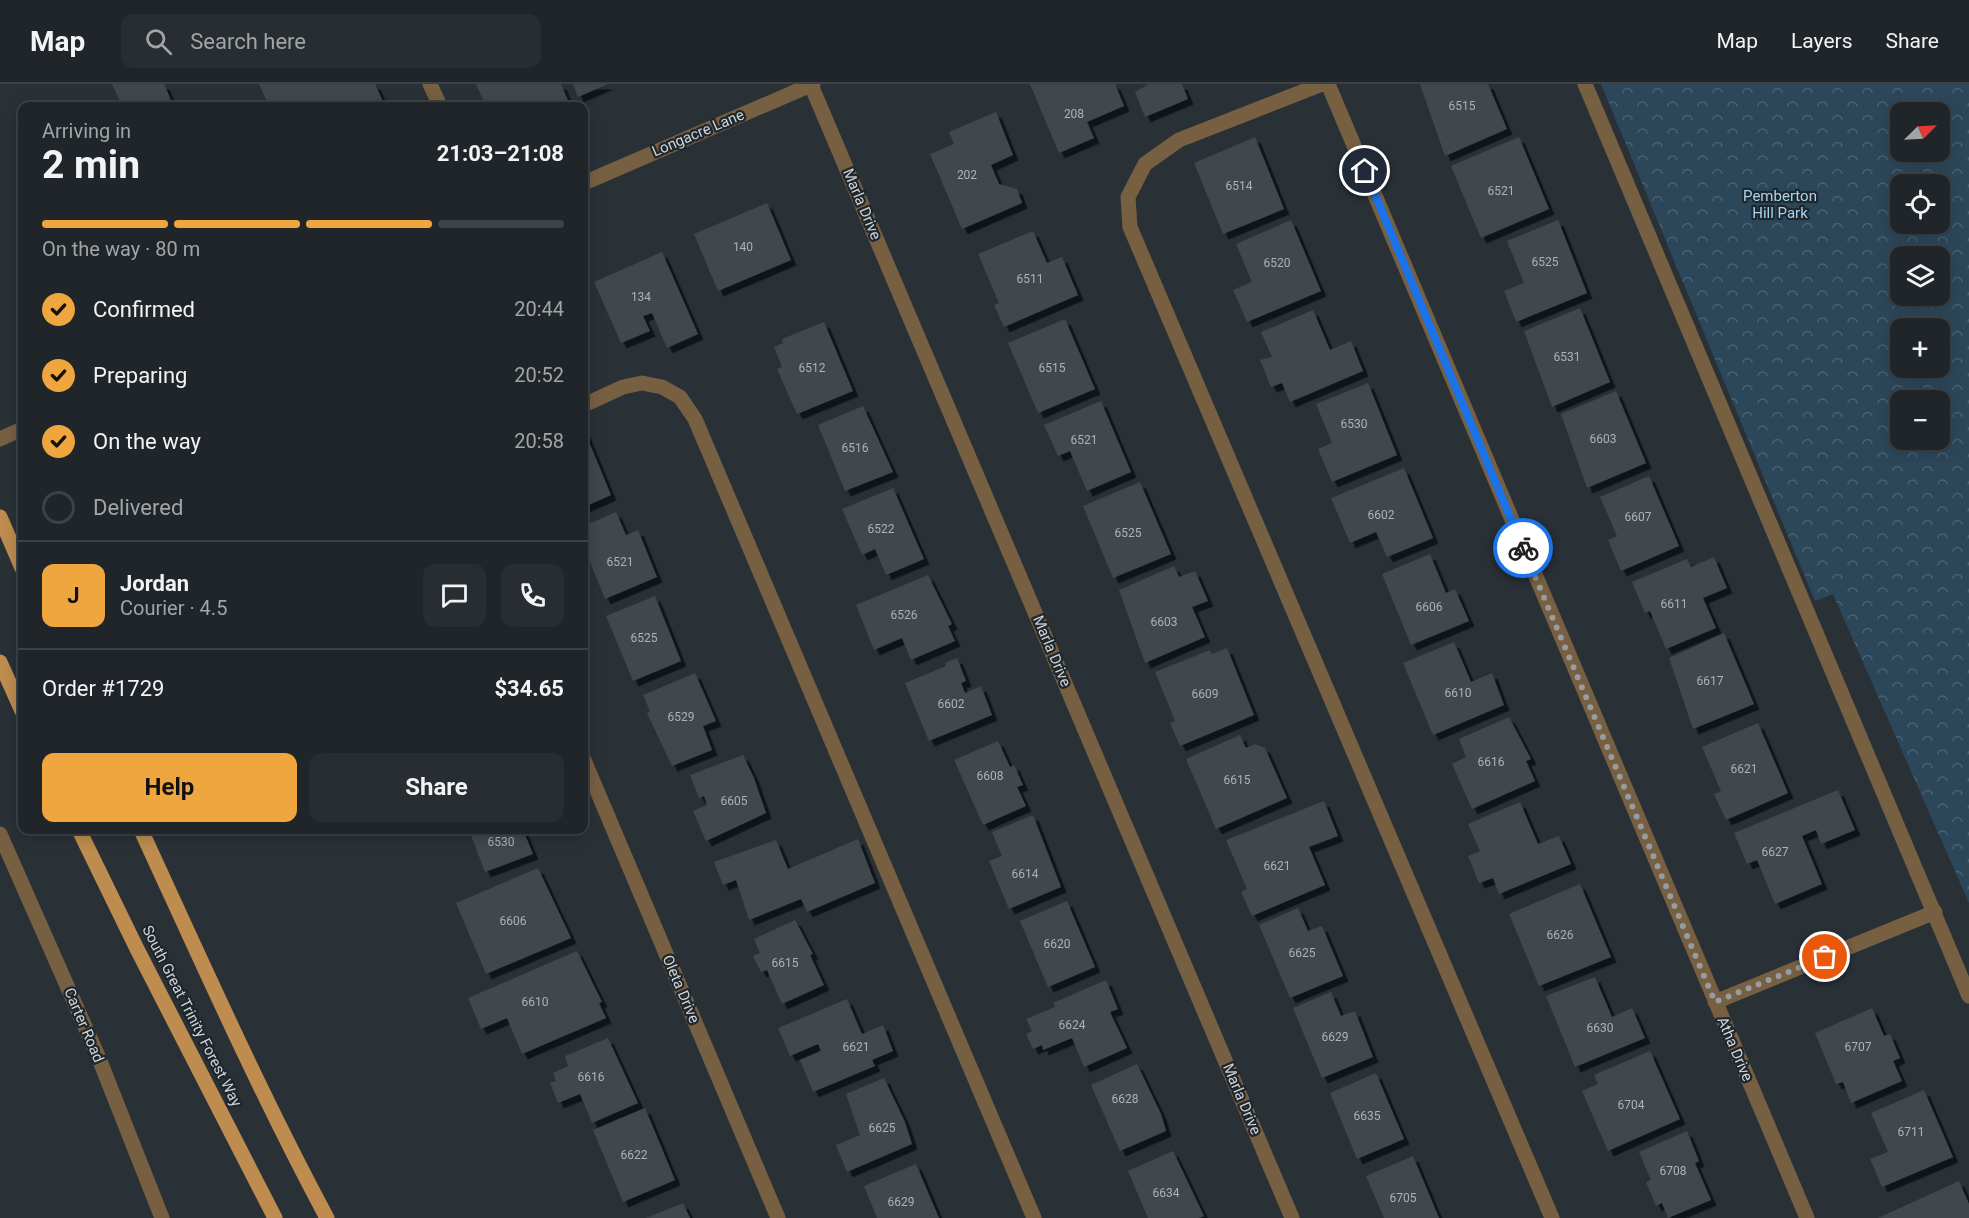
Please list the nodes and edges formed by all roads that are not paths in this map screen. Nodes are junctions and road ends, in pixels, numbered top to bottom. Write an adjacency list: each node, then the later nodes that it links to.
1 (430, 84): 6 (street)
2 (812, 84): 7 (street, Longacre Lane); 27 (street, Marla Drive)
3 (1322, 84): 28 (street)
4 (1328, 84): 21 (street, Atha Drive)
5 (1585, 84): 19 (street)
6 (438, 102)
7 (588, 181)
8 (588, 403): 26 (street)
9 (18, 431): 10 (street)
10 (0, 439)
11 (0, 517): 12 (main road)
12 (18, 559)
13 (0, 662): 14 (main road)
14 (18, 702)
15 (588, 769): 25 (street, Oleta Drive)
16 (0, 834): 22 (street, Carter Road)
17 (81, 834): 23 (main road, South Great Trinity Forest Way)
18 (143, 834): 24 (main road, South Great Trinity Forest Way)
19 (1935, 912): 20 (street); 21 (street)
20 (1969, 996)
21 (1715, 1002): 29 (street, Atha Drive)
22 (162, 1218)
23 (276, 1218)
24 (327, 1218)
25 (778, 1218)
26 (1034, 1218)
27 (1292, 1218)
28 (1552, 1218)
29 (1807, 1218)

